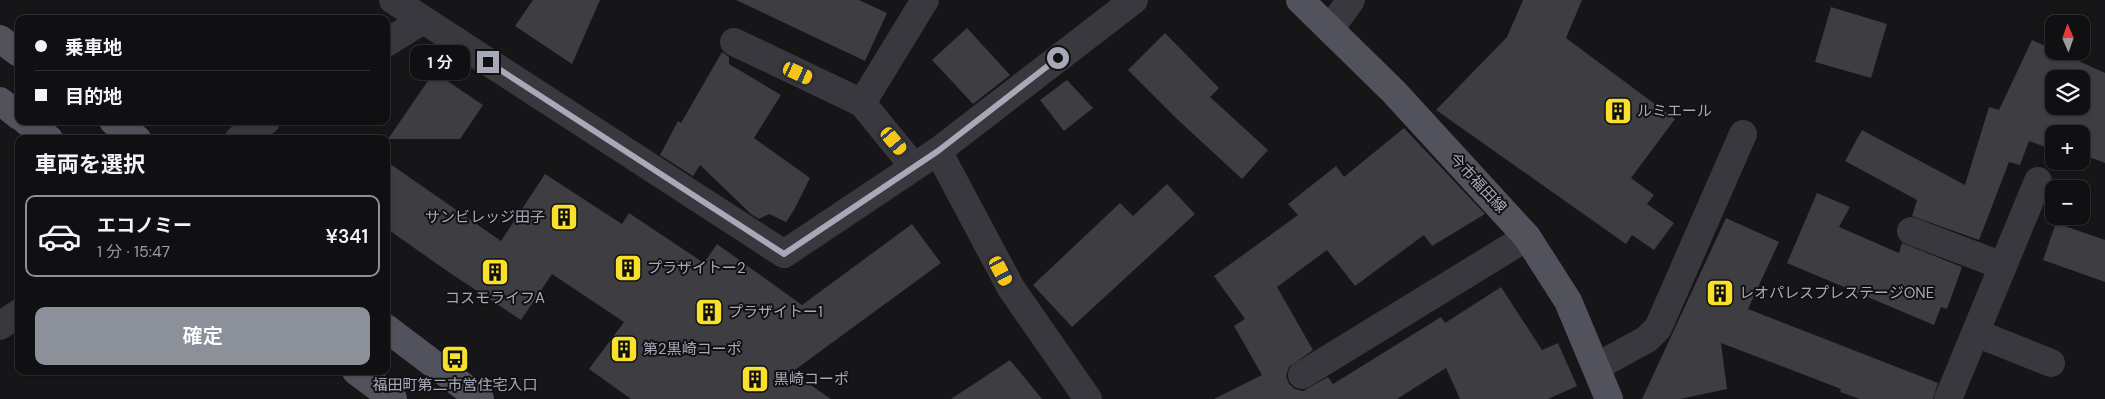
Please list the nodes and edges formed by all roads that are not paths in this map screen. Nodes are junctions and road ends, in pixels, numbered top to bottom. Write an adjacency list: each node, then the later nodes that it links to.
1 (393, 0): 6 (street)
2 (925, 0): 13 (street)
3 (1134, 0): 22 (street)
4 (1300, 0): 7 (main road, 今市福田線)
5 (1351, 0): 7 (street)
6 (423, 20): 9 (street); 23 (street)
7 (1330, 29): 26 (main road, 今市福田線)
8 (0, 39): 11 (main road)
9 (390, 41)
10 (734, 42): 13 (street)
11 (15, 49)
12 (0, 101): 14 (main road)
13 (862, 103): 23 (street)
14 (15, 113)
15 (31, 125): 19 (main road)
16 (118, 125): 20 (main road)
17 (260, 125): 21 (street)
18 (1742, 134): 33 (street)
19 (44, 135)
20 (132, 135)
21 (245, 135)
22 (938, 151): 23 (street); 38 (street)
23 (914, 166)
24 (2038, 181): 27 (street)
25 (1911, 231): 27 (street)
26 (1527, 237): 33 (main road, 今市福田線); 35 (street)
27 (2003, 266): 31 (street)
28 (15, 316): 29 (street)
29 (0, 326)
30 (390, 331): 37 (main road)
31 (1976, 333): 32 (street); 40 (street)
32 (2051, 363)
33 (1596, 367): 39 (main road, 今市福田線)
34 (361, 375): 36 (main road)
35 (1302, 375)
36 (392, 399)
37 (480, 399)
38 (1088, 399)
39 (1609, 399)
40 (1948, 399)

